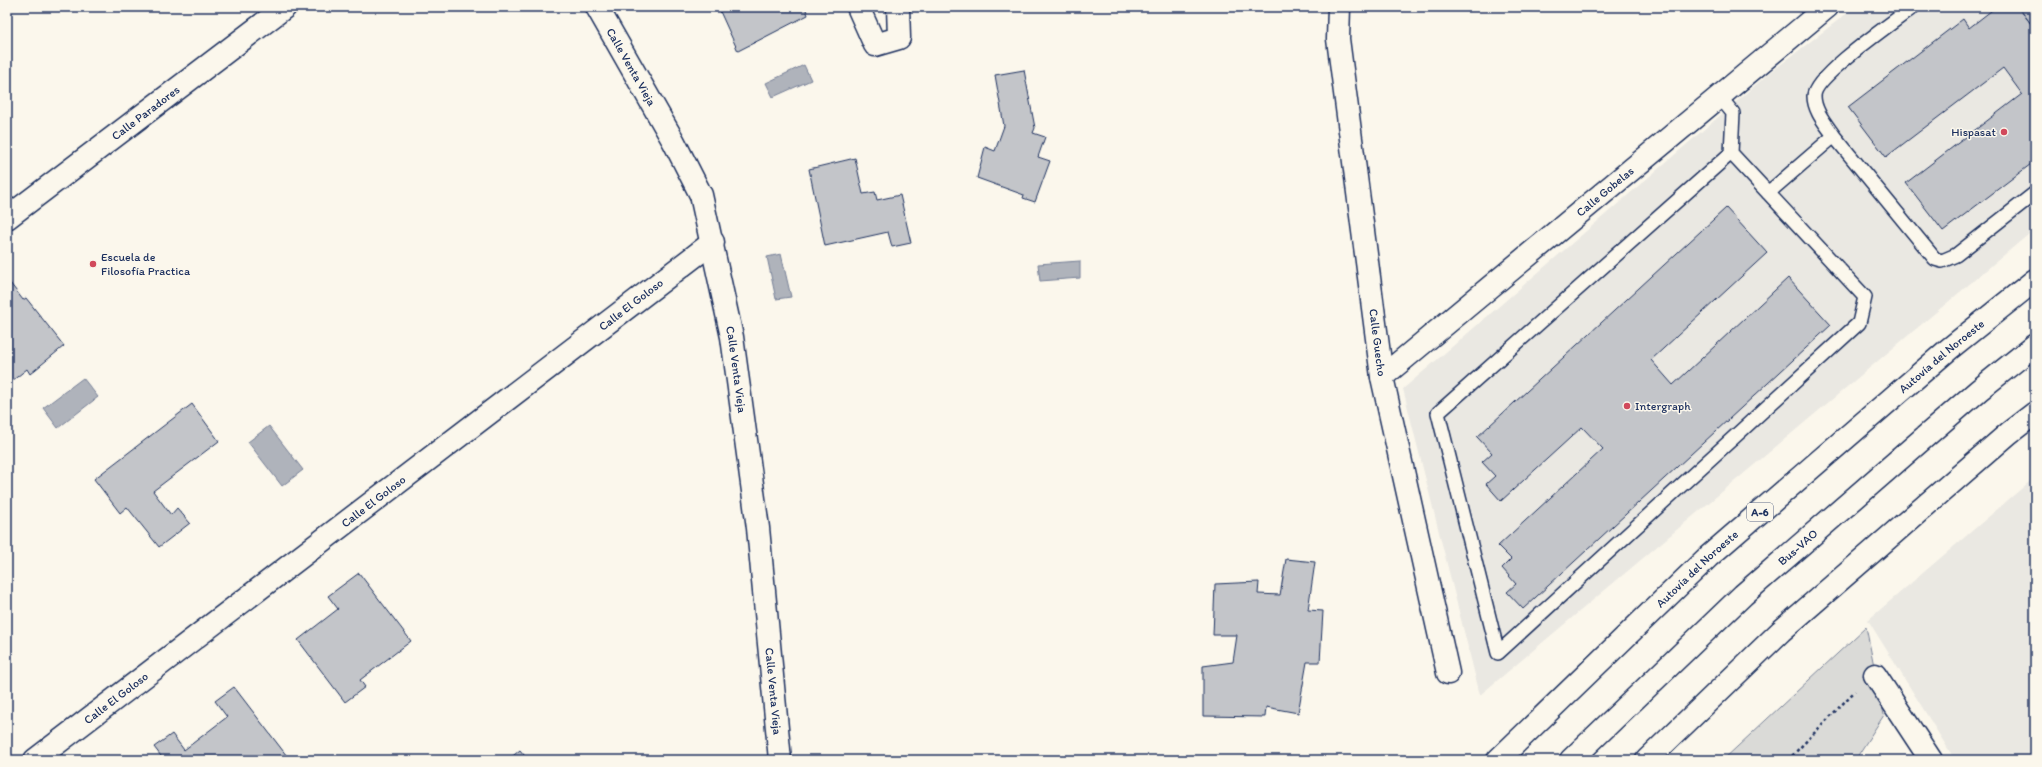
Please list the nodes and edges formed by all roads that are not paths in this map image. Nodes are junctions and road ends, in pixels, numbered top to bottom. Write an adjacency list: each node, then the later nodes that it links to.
1 (285, 7): 13 (main road, Calle Paradores)
2 (597, 7): 14 (main road, Calle Venta Vieja)
3 (858, 7): 4 (main road)
4 (898, 7)
5 (1339, 7): 17 (main road, Calle Guecho)
6 (1827, 7): 8 (main road, Calle Gobelas)
7 (1913, 7): 9 (lane)
8 (1719, 96): 10 (lane); 17 (main road, Calle Gobelas)
9 (1834, 136): 11 (lane); 12 (lane)
10 (1731, 153): 11 (lane); 11 (lane)
11 (1768, 193)
12 (2035, 193)
13 (7, 218)
14 (713, 242): 21 (main road, Calle El Goloso); 22 (main road, Calle Venta Vieja)
15 (2035, 280): 23 (main road, Autovía del Noroeste / A-6)
16 (2035, 346): 24 (main road, Bus-VAO)
17 (1382, 377): 19 (main road, Calle Guecho)
18 (2035, 413): 25 (main road)
19 (1448, 673)
20 (1876, 675): 26 (main road)
21 (35, 760)
22 (780, 760)
23 (1498, 760)
24 (1571, 760)
25 (1647, 760)
26 (1931, 760)

